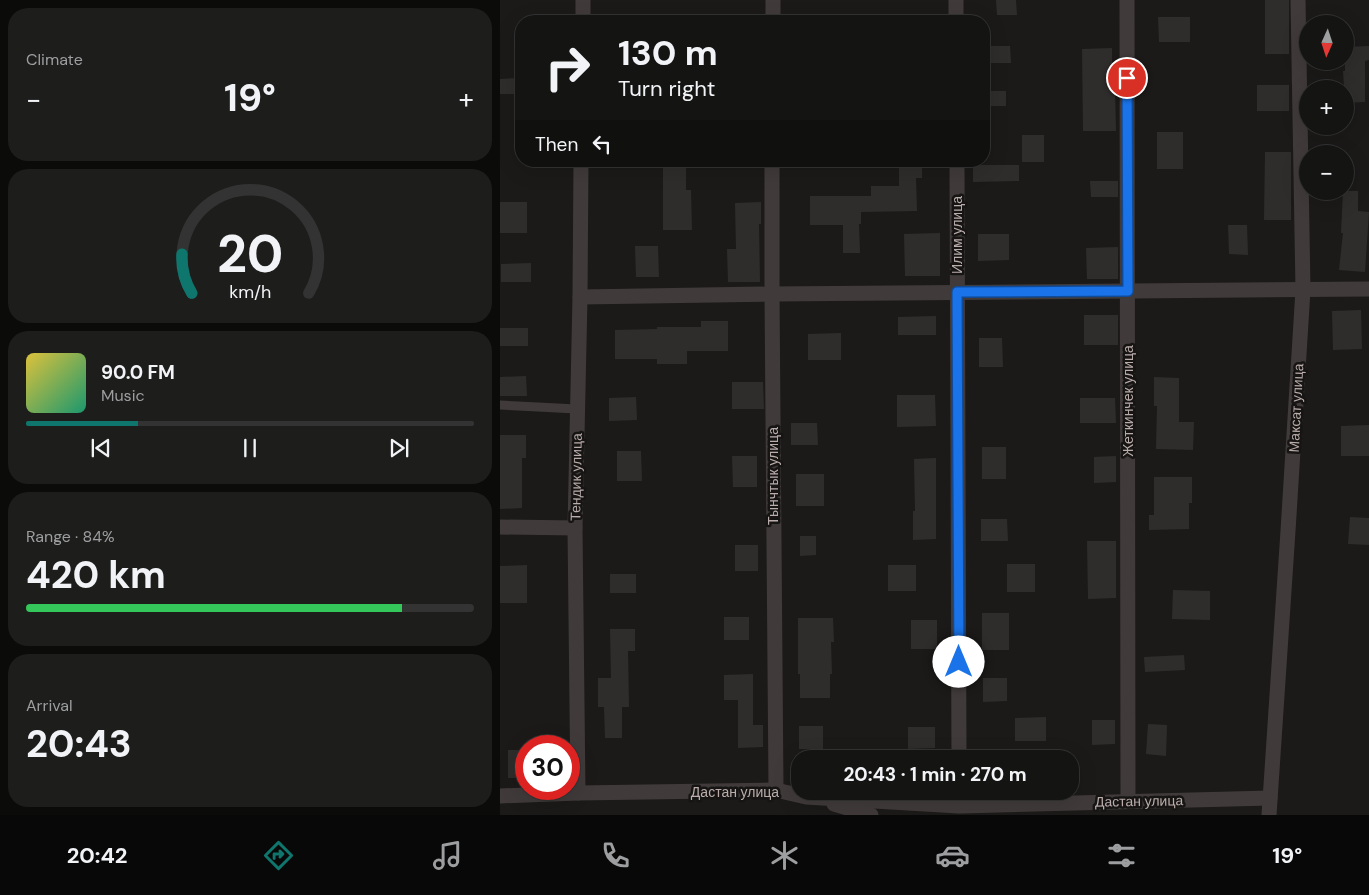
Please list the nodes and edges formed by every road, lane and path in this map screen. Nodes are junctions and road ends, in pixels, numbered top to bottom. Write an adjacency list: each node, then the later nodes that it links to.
1 (583, 0): 6 (street)
2 (773, 0): 7 (street)
3 (956, 0): 8 (street)
4 (1127, 0): 14 (street, Жеткинчек улица)
5 (1298, 0): 13 (street, Максат улица)
6 (582, 15)
7 (773, 15)
8 (956, 15)
9 (581, 167): 17 (street, Тендик улица)
10 (772, 167): 16 (street, Тынчтык улица)
11 (957, 167): 15 (street, Илим улица)
12 (1369, 289): 13 (street)
13 (1302, 290): 14 (street); 29 (street, Максат улица)
14 (1128, 291): 15 (street); 32 (street, Жеткинчек улица)
15 (957, 292): 16 (street); 23 (street, Илим улица)
16 (772, 294): 17 (street); 24 (street, Тынчтык улица)
17 (580, 297): 19 (street, Тендик улица)
18 (500, 404): 19 (lane)
19 (577, 409): 21 (street, Тендик улица)
20 (500, 527): 21 (street)
21 (574, 528): 22 (street, Тендик улица)
22 (577, 735)
23 (959, 750)
24 (776, 790): 25 (street, Дастан улица); 26 (street, Дастан улица)
25 (580, 793)
26 (791, 793)
27 (515, 795): 28 (street, Дастан улица)
28 (500, 796)
29 (1270, 798): 32 (street, Дастан улица); 35 (street, Максат улица)
30 (820, 800): 34 (street)
31 (882, 800): 33 (street, Дастан улица)
32 (1128, 801): 33 (street, Дастан улица)
33 (959, 804)
34 (871, 815)
35 (1268, 815)

